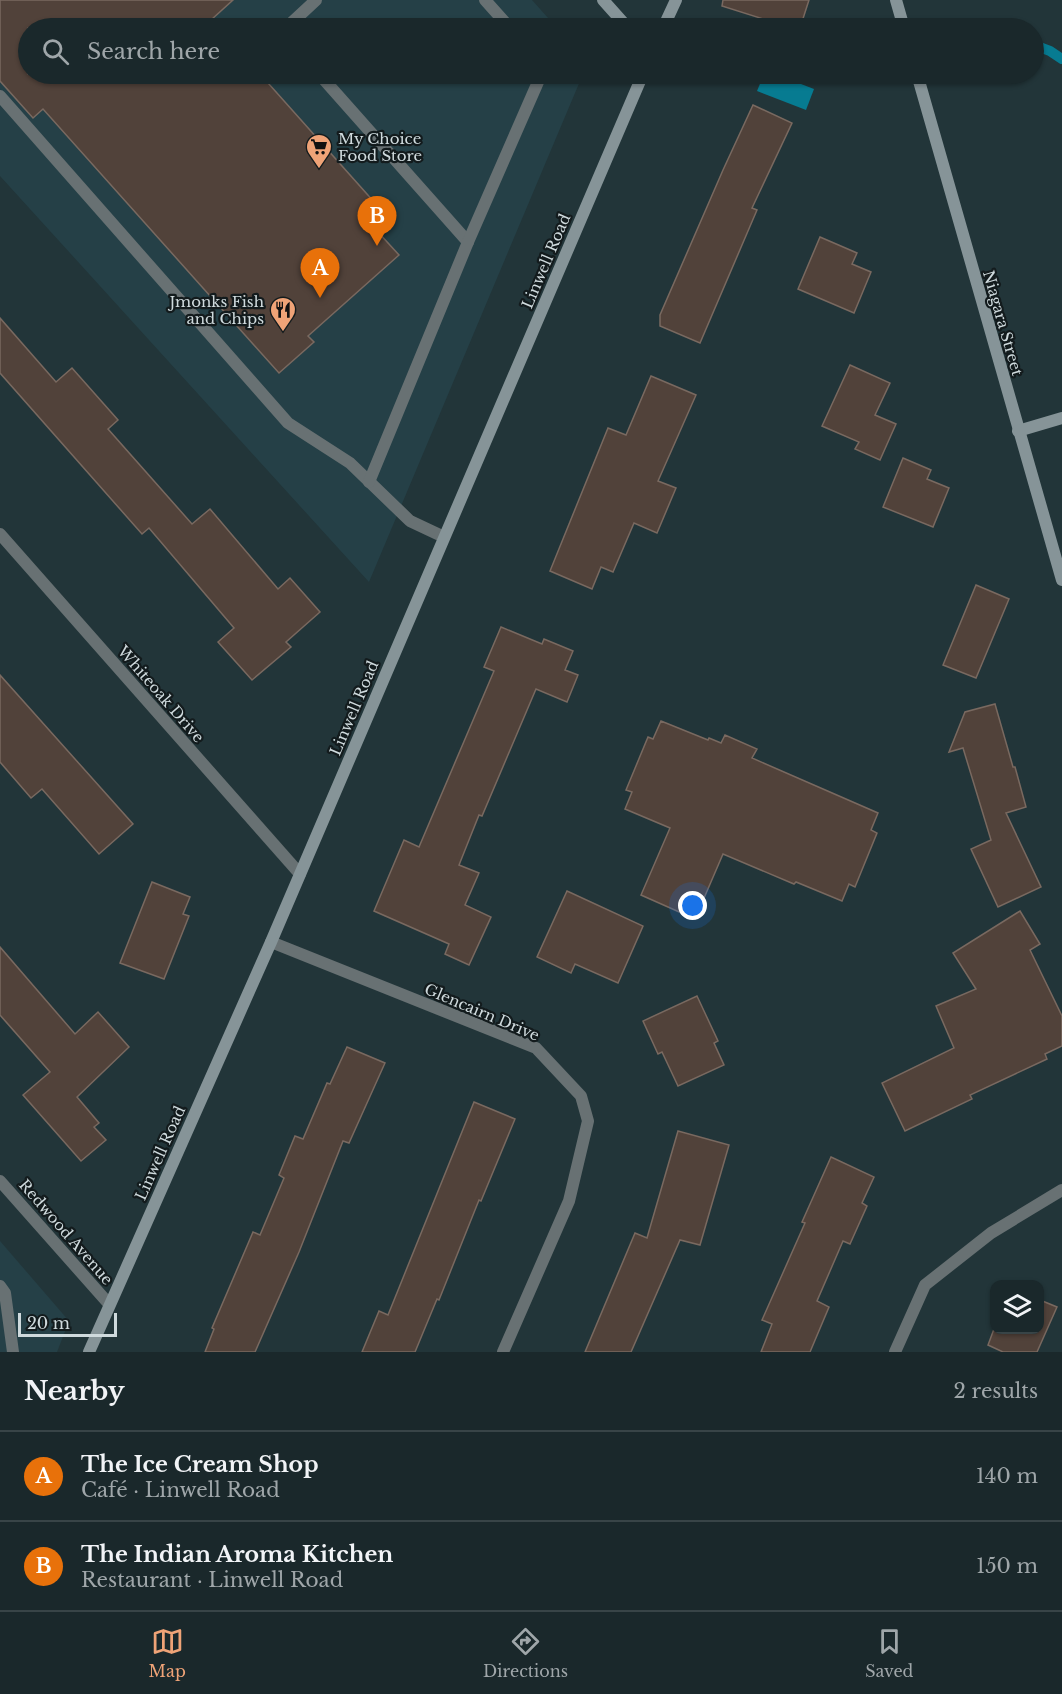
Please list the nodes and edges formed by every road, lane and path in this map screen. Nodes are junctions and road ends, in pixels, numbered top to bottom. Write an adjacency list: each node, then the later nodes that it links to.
1 (316, 0): 6 (street)
2 (485, 0): 7 (street)
3 (603, 0): 8 (main road)
4 (676, 0): 9 (main road)
5 (896, 0): 10 (main road)
6 (297, 18)
7 (501, 18)
8 (619, 18)
9 (668, 18)
10 (901, 18)
11 (328, 84): 16 (street)
12 (537, 84): 16 (street)
13 (639, 84): 21 (main road, Linwell Road)
14 (920, 84): 18 (main road, Niagara Street)
15 (0, 96): 19 (street)
16 (468, 242): 19 (street)
17 (1062, 418): 18 (main road)
18 (1018, 431): 22 (main road, Niagara Street)
19 (369, 482): 21 (street)
20 (0, 534): 23 (street, Whiteoak Drive)
21 (444, 537): 23 (main road, Linwell Road)
22 (1062, 580)
23 (300, 874): 24 (main road, Linwell Road)
24 (271, 942): 28 (main road, Linwell Road); 31 (street, Glencairn Drive)
25 (0, 1181): 28 (street, Redwood Avenue)
26 (1062, 1190): 32 (street)
27 (0, 1286): 29 (street)
28 (109, 1304): 30 (main road, Linwell Road)
29 (13, 1352)
30 (88, 1352)
31 (503, 1352)
32 (895, 1352)

